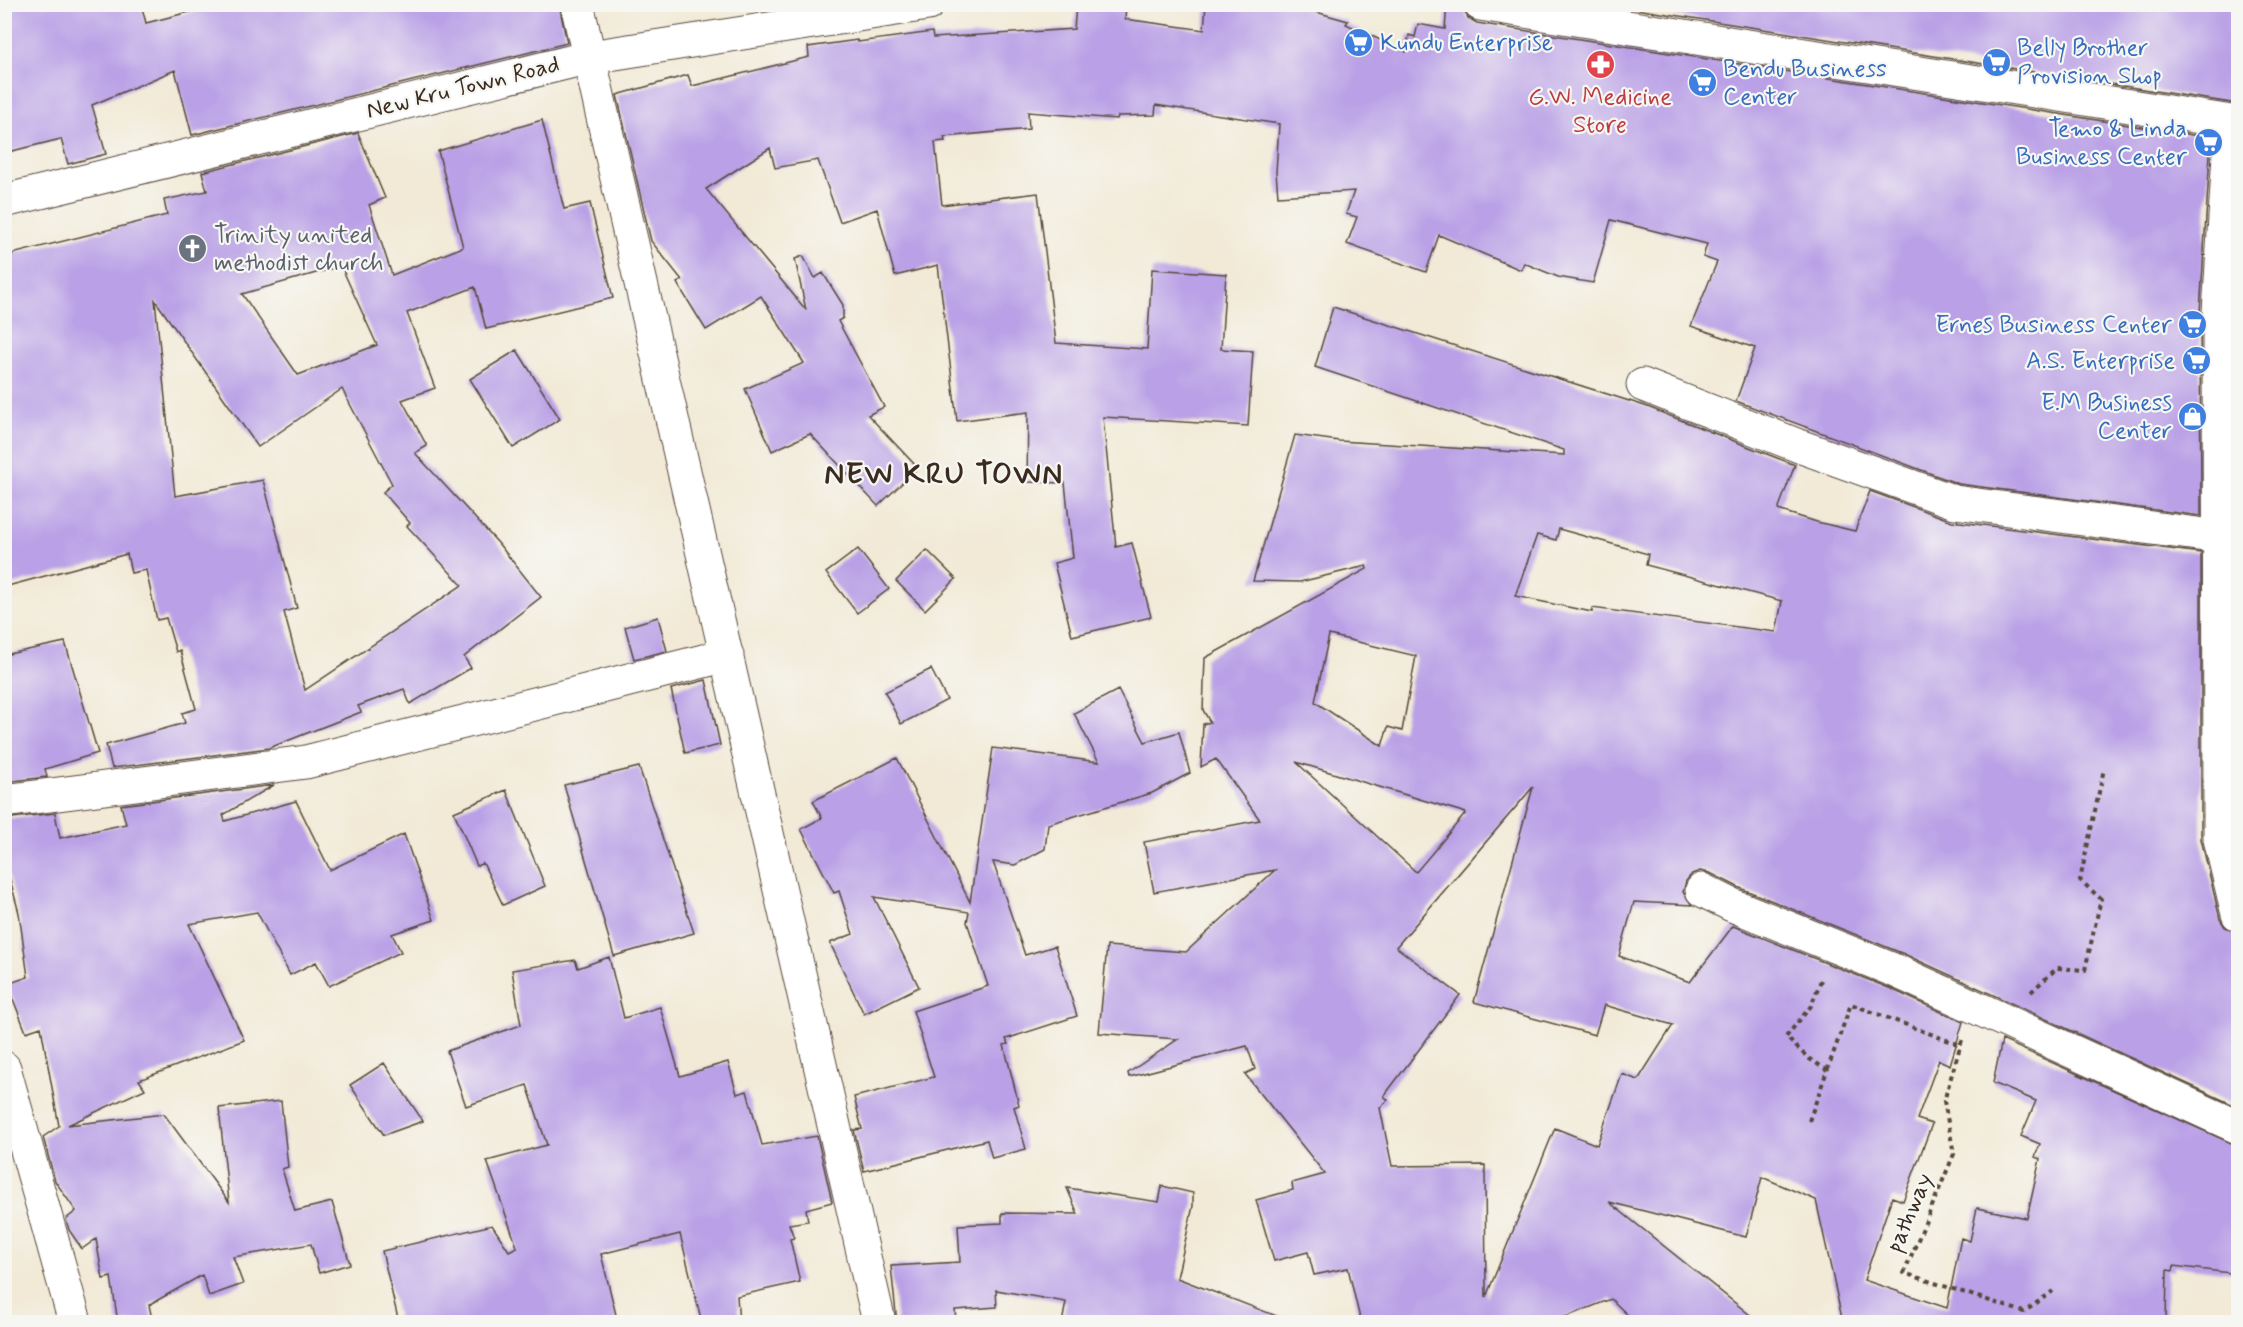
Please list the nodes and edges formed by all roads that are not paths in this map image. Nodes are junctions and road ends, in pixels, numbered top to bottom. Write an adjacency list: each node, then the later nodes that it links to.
1 (577, 4): 4 (street)
2 (928, 4): 4 (street, New Kru Town Road)
3 (1480, 4): 5 (street)
4 (590, 57): 6 (street, New Kru Town Road); 9 (street)
5 (2235, 123): 8 (street)
6 (4, 201)
7 (1643, 385): 8 (street)
8 (2220, 537): 12 (street)
9 (727, 655): 10 (street); 17 (street)
10 (4, 801)
11 (1702, 890): 15 (street)
12 (2238, 914)
13 (4, 1068): 14 (street)
14 (8, 1102): 16 (street)
15 (2238, 1127)
16 (75, 1323)
17 (879, 1323)

